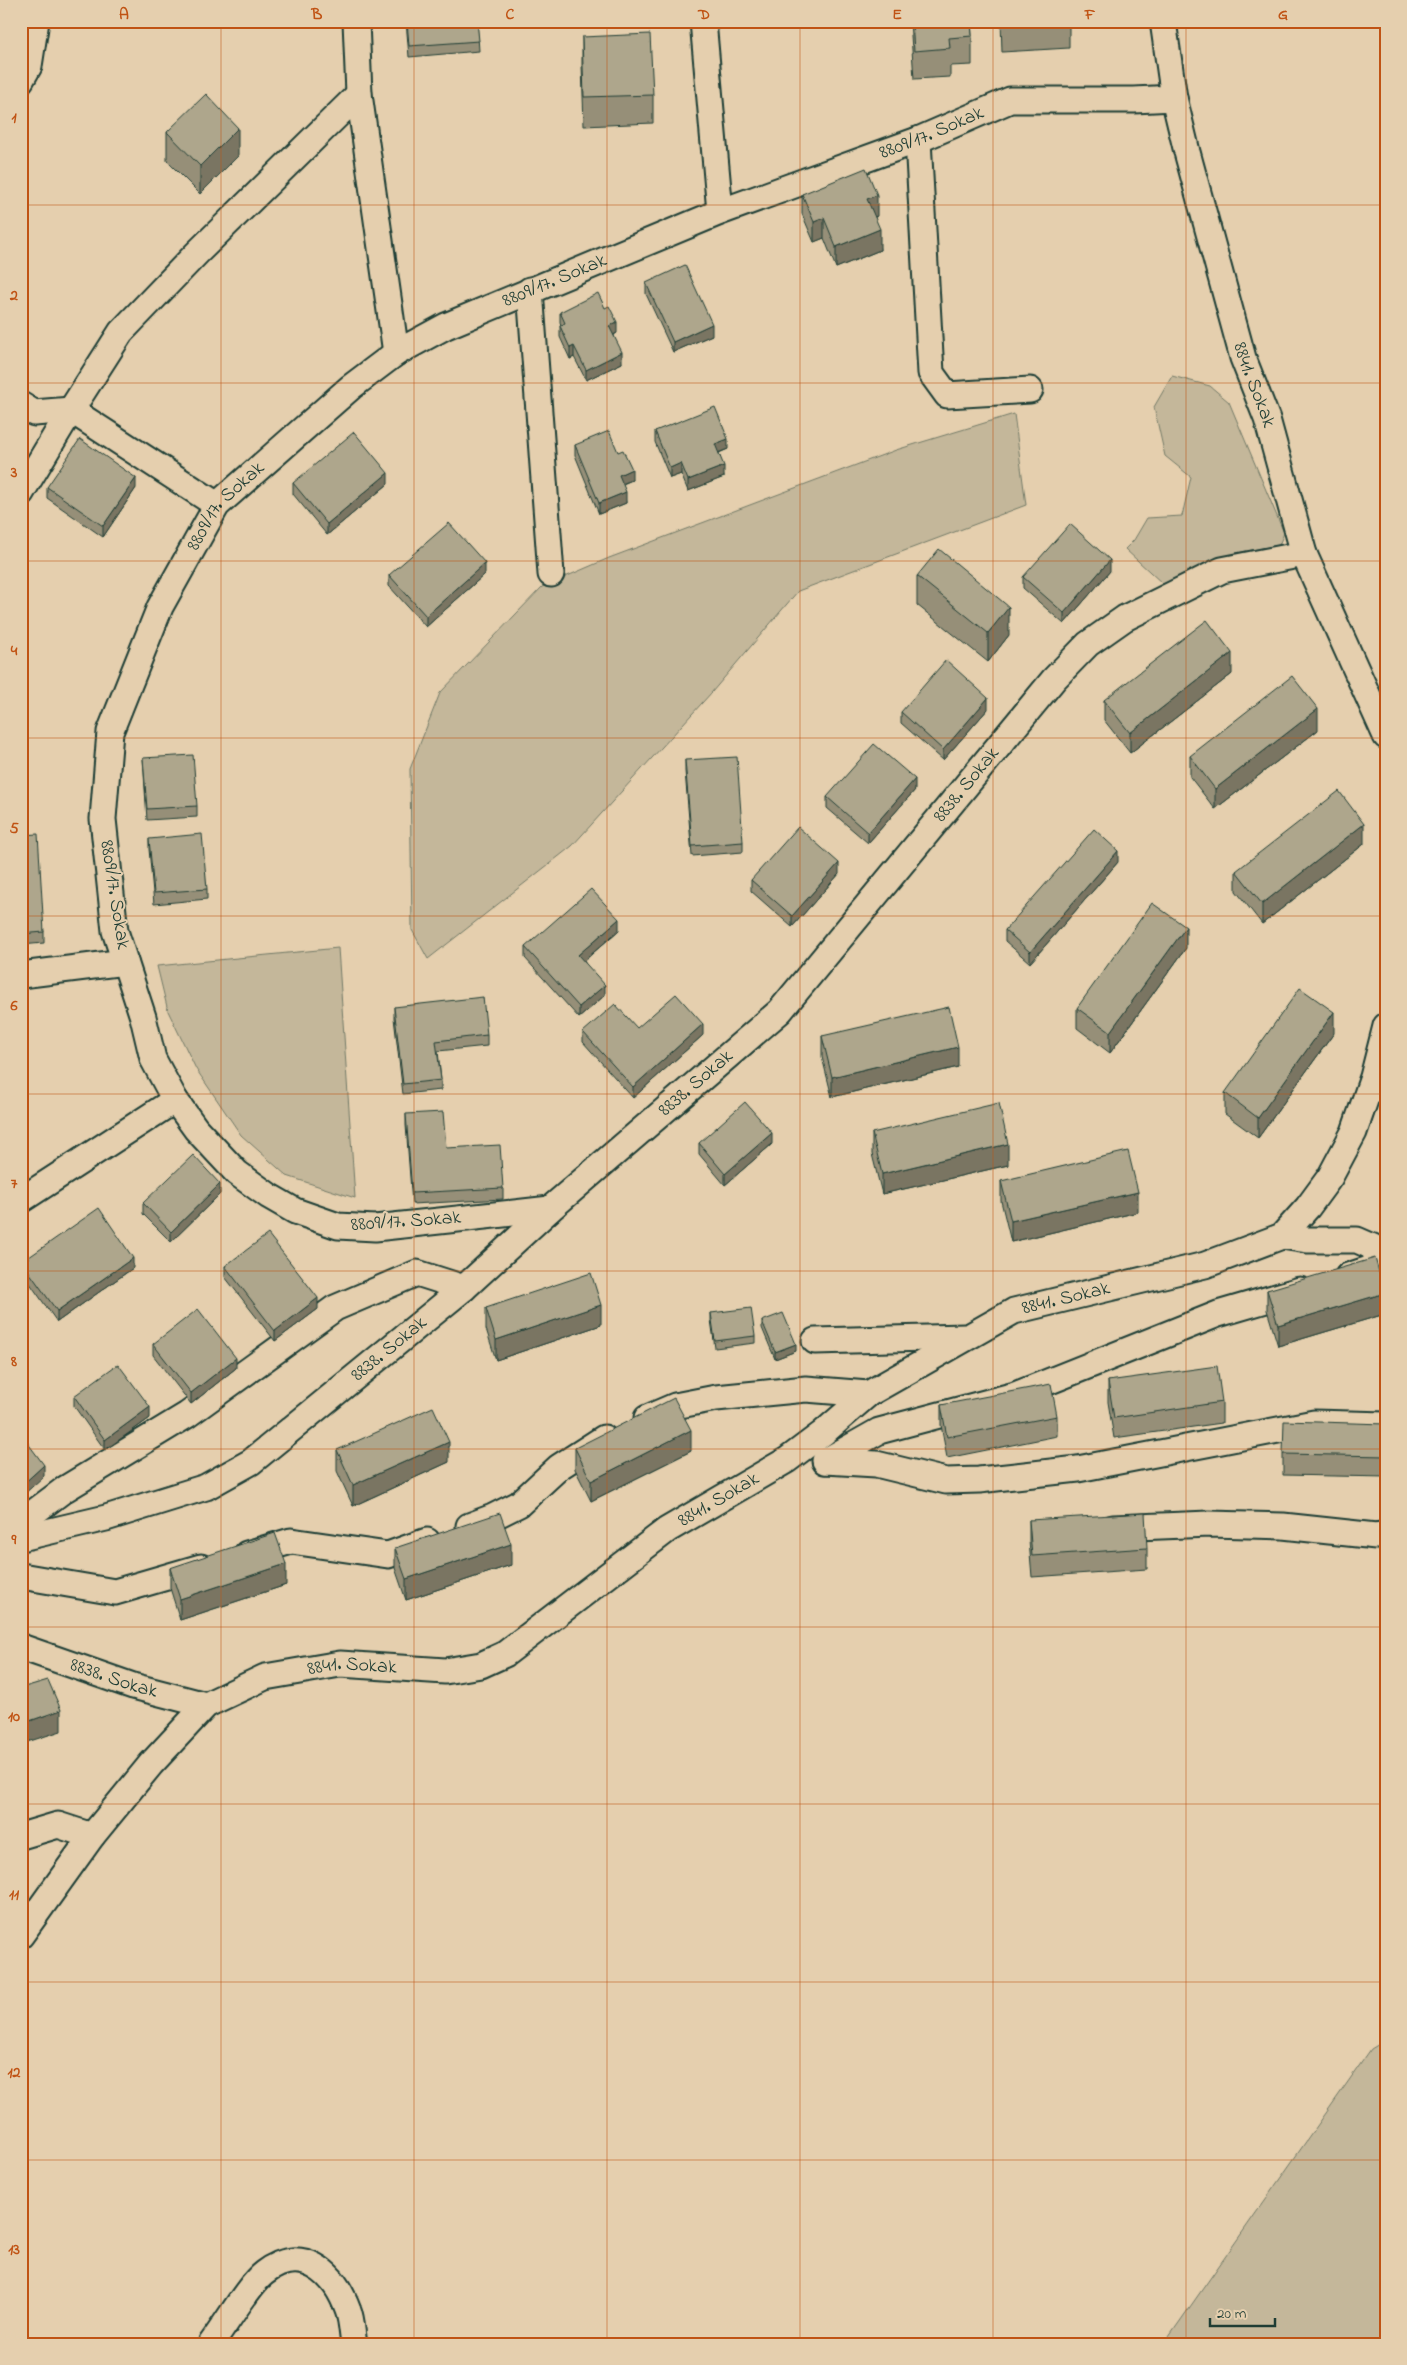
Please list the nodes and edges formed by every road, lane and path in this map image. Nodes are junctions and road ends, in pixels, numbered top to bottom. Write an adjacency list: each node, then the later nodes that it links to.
1 (36, 21): 5 (street)
2 (356, 21): 6 (street)
3 (703, 21): 9 (street)
4 (1163, 21): 7 (street, 8841. Sokak)
5 (21, 80)
6 (359, 94): 11 (street); 14 (street)
7 (1174, 98): 8 (street, 8809/17. Sokak); 17 (street, 8841. Sokak)
8 (918, 140): 9 (street, 8809/17. Sokak); 12 (street)
9 (720, 212): 10 (street, 8809/17. Sokak)
10 (530, 290): 11 (street, 8809/17. Sokak); 18 (street)
11 (396, 353): 16 (street, 8809/17. Sokak)
12 (1030, 390)
13 (21, 405): 14 (street)
14 (71, 410): 15 (street); 16 (street)
15 (21, 493)
16 (218, 505): 20 (street, 8809/17. Sokak)
17 (1304, 554): 19 (street, 8841. Sokak); 25 (street, 8838. Sokak)
18 (551, 574)
19 (1386, 736)
20 (125, 962): 21 (street); 23 (street, 8809/17. Sokak)
21 (21, 975)
22 (1386, 1026): 26 (street, 8841. Sokak)
23 (175, 1100): 24 (street); 25 (street, 8809/17. Sokak)
24 (21, 1200)
25 (550, 1209): 27 (street, 8838. Sokak)
26 (1282, 1236): 28 (street, 8841. Sokak); 33 (street)
27 (464, 1288): 34 (street); 37 (street, 8838. Sokak)
28 (969, 1337): 29 (street); 30 (street, 8841. Sokak)
29 (815, 1341)
30 (868, 1394): 32 (street, 8841. Sokak); 38 (street)
31 (1386, 1425): 33 (street)
32 (787, 1460): 33 (street); 40 (street, 8841. Sokak)
33 (826, 1461)
34 (21, 1522)
35 (1092, 1529): 36 (street)
36 (1386, 1534)
37 (21, 1538)
38 (21, 1576)
39 (21, 1647): 40 (street, 8838. Sokak)
40 (206, 1705): 42 (street, 8841. Sokak)
41 (21, 1836): 42 (street)
42 (92, 1836): 43 (street, 8841. Sokak)
43 (21, 1935)
44 (220, 2337): 45 (street)
45 (354, 2344)

